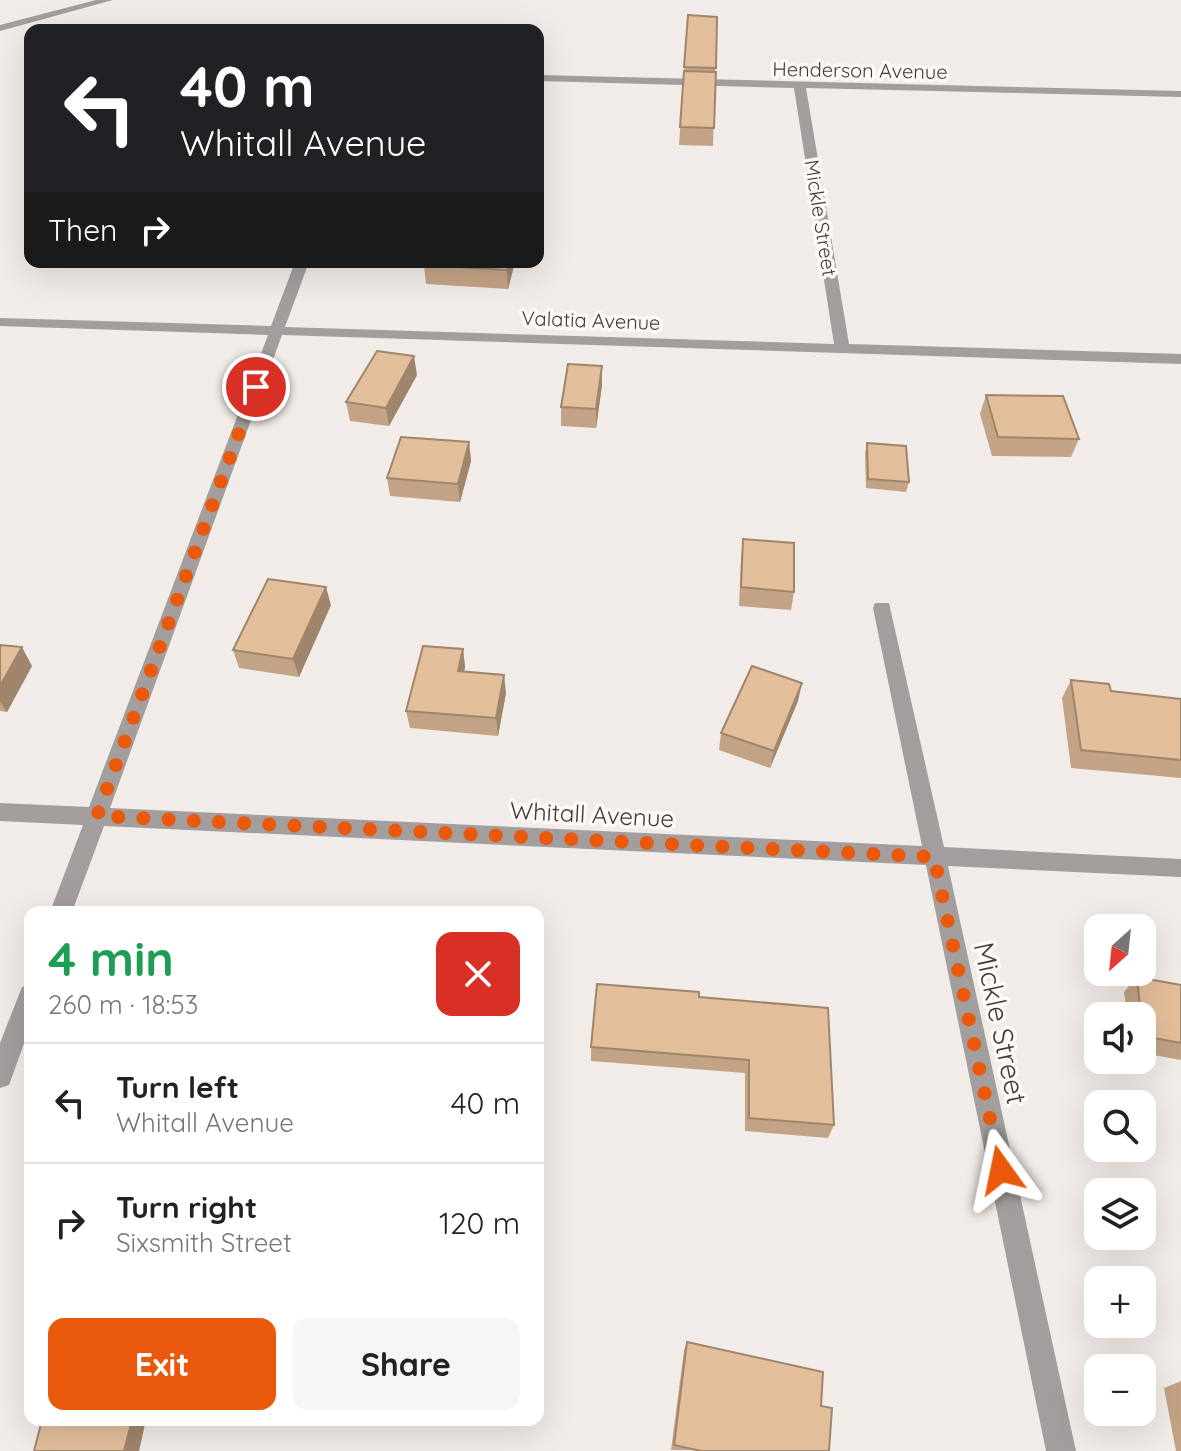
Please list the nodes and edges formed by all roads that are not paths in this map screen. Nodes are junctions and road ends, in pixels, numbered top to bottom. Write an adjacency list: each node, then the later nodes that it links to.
1 (108, 0): 2 (street)
2 (0, 28)
3 (544, 78): 4 (street, Henderson Avenue)
4 (800, 87): 5 (street, Henderson Avenue); 9 (street, Mickle Street)
5 (1181, 94)
6 (300, 268): 8 (street)
7 (0, 322): 8 (street, Valatia Avenue)
8 (277, 330): 9 (street, Valatia Avenue); 13 (street)
9 (842, 348): 10 (street, Valatia Avenue)
10 (1181, 359)
11 (882, 608): 14 (street, Mickle Street)
12 (0, 812): 13 (street, Whitall Avenue)
13 (97, 816): 14 (street, Whitall Avenue); 16 (street)
14 (934, 857): 15 (street, Whitall Avenue); 19 (street, Mickle Street)
15 (1181, 868)
16 (63, 906)
17 (24, 1011): 18 (street)
18 (0, 1076)
19 (1061, 1451)

